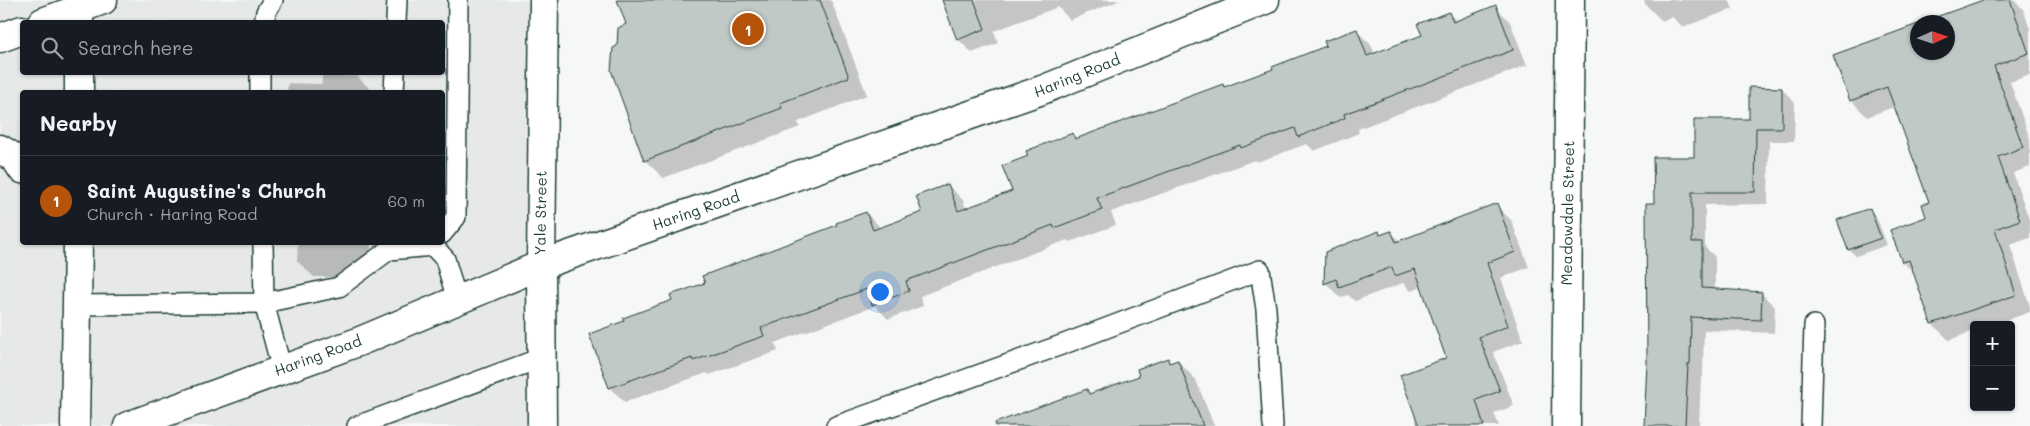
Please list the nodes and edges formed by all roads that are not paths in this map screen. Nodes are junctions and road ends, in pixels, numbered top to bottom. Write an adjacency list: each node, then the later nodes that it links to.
1 (273, 0): 9 (lane)
2 (397, 0): 10 (lane)
3 (458, 0): 21 (lane)
4 (544, 0): 27 (street, Yale Street)
5 (1265, 0): 27 (street, Haring Road)
6 (1570, 0): 40 (street, Meadowdale Street)
7 (85, 8): 8 (street)
8 (48, 20)
9 (264, 20)
10 (396, 20)
11 (20, 31): 12 (street)
12 (0, 38)
13 (79, 75): 16 (street)
14 (260, 75): 17 (lane)
15 (395, 75): 18 (lane)
16 (79, 90)
17 (260, 90)
18 (394, 90)
19 (0, 148): 20 (street)
20 (20, 166)
21 (445, 231)
22 (63, 245): 28 (street)
23 (78, 245): 28 (street)
24 (263, 245): 30 (lane)
25 (439, 245): 29 (lane)
26 (389, 246): 30 (lane)
27 (541, 265): 29 (street, Haring Road); 32 (street, Yale Street)
28 (78, 292): 30 (lane); 34 (street)
29 (457, 300): 33 (street, Haring Road)
30 (264, 303): 33 (lane)
31 (1814, 325): 41 (lane)
32 (542, 358): 36 (lane); 37 (street, Yale Street)
33 (282, 370): 35 (street, Haring Road)
34 (75, 426)
35 (128, 426)
36 (357, 426)
37 (542, 426)
38 (836, 426): 39 (lane)
39 (1273, 426)
40 (1566, 426)
41 (1811, 426)

